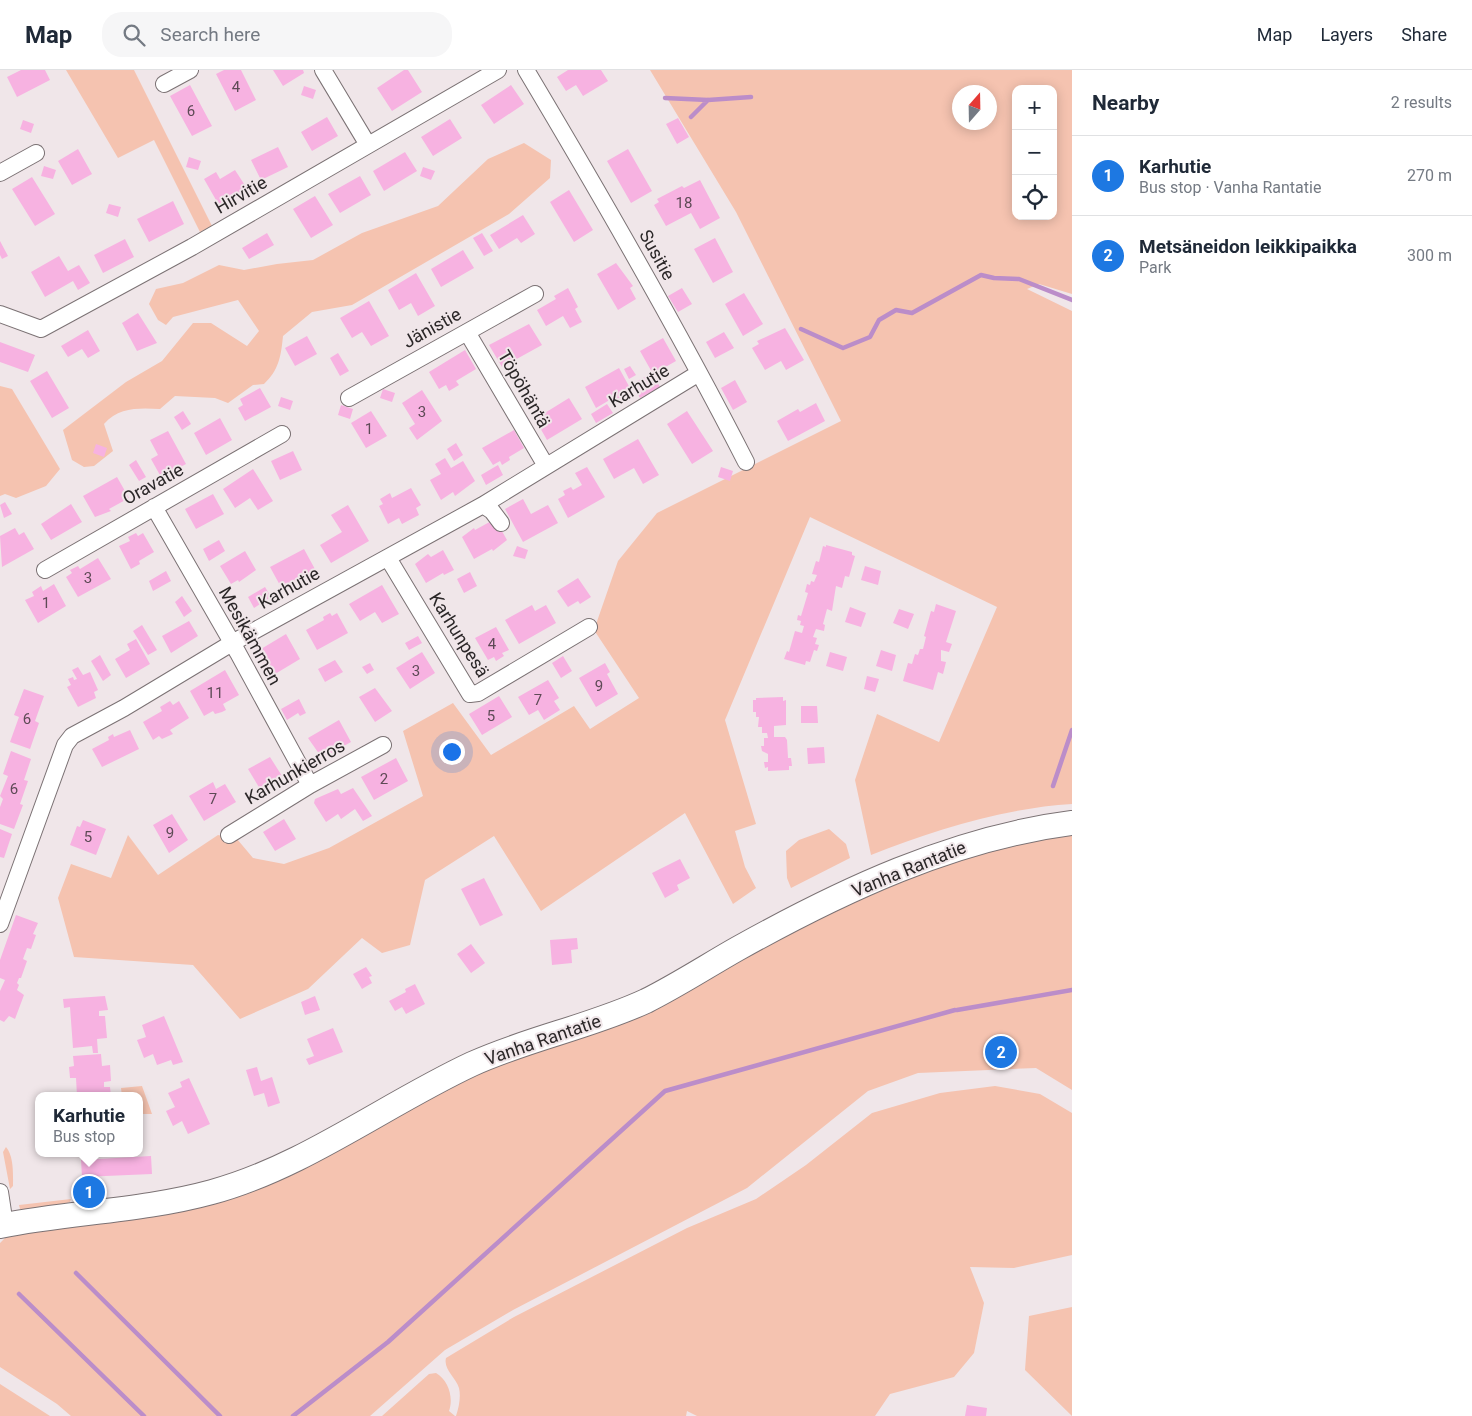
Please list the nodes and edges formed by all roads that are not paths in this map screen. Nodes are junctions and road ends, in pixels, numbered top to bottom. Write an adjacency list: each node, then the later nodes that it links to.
1 (190, 70): 5 (street)
2 (323, 70): 6 (street)
3 (498, 70): 6 (street, Hirvitie)
4 (526, 70): 12 (street, Susitie)
5 (164, 84)
6 (368, 145): 10 (street, Hirvitie)
7 (36, 153): 8 (street)
8 (0, 174)
9 (535, 294): 11 (street, Jänistie)
10 (0, 314)
11 (467, 332): 13 (street, Jänistie); 16 (street, Töpöhäntä)
12 (699, 372): 15 (street, Susitie); 16 (street, Karhutie)
13 (349, 398)
14 (282, 434): 18 (street, Oravatie)
15 (746, 462)
16 (546, 466): 17 (street, Karhutie)
17 (482, 505): 19 (street); 20 (street, Karhutie)
18 (154, 507): 21 (street, Oravatie); 23 (street, Mesikämmen)
19 (501, 523)
20 (388, 558): 22 (street, Karhunpesä); 23 (street, Karhutie)
21 (45, 570)
22 (589, 627)
23 (232, 643): 25 (street, Mesikämmen); 28 (street, Karhutie)
24 (383, 745): 25 (street, Karhunkierros)
25 (310, 785): 27 (street, Karhunkierros)
26 (1072, 823): 30 (main road, Vanha Rantatie)
27 (229, 835)
28 (0, 924)
29 (0, 1192): 30 (street)
30 (2, 1225)

